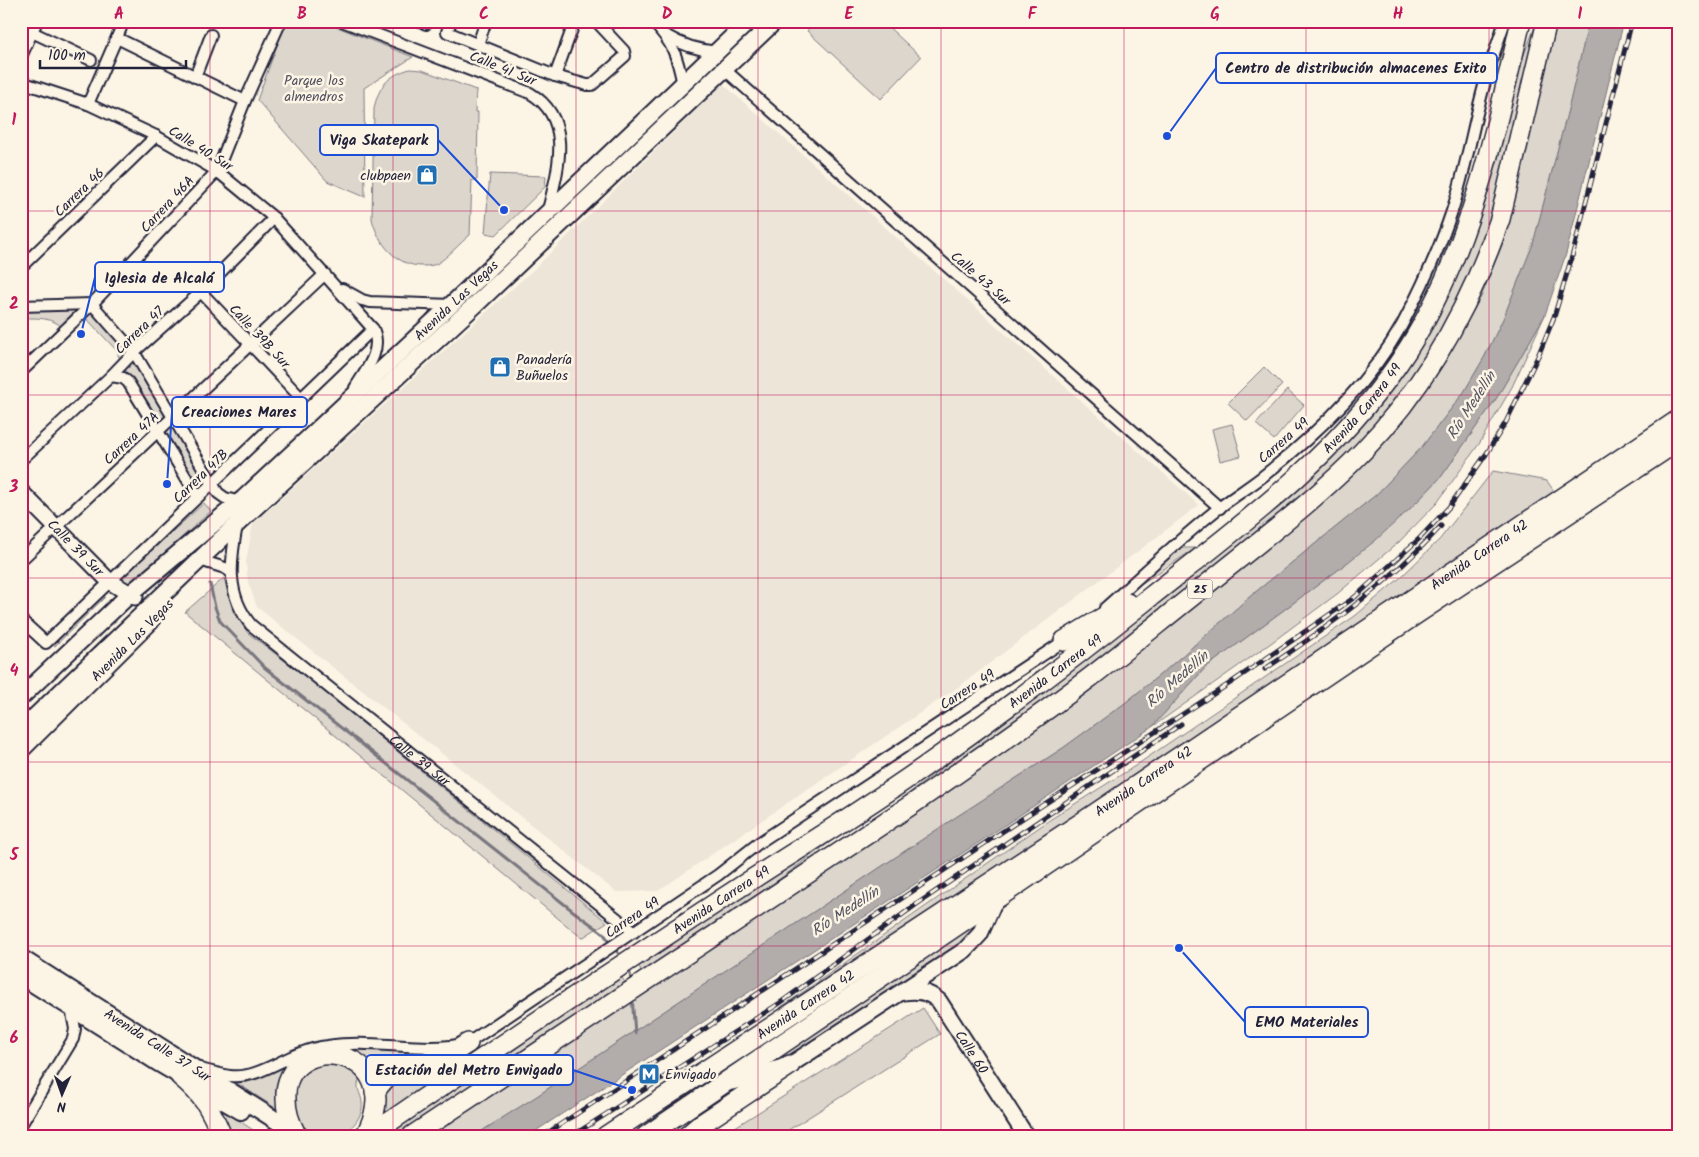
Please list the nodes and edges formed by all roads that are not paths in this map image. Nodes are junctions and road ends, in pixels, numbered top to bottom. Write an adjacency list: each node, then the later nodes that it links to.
1 (37, 21): 16 (street)
2 (124, 21): 19 (street)
3 (281, 21): 31 (street, Carrera 46A)
4 (342, 21): 35 (street, Calle 41 Sur)
5 (451, 21): 21 (street)
6 (486, 21): 21 (street)
7 (576, 21): 28 (street)
8 (596, 21): 28 (street)
9 (652, 21): 17 (street)
10 (749, 21): 22 (main road, Avenida Las Vegas)
11 (775, 21): 26 (main road, Avenida Las Vegas)
12 (1505, 21): 63 (street, Carrera 49)
13 (1521, 21): 24 (highway, Avenida Carrera 49 / 25)
14 (1530, 21): 24 (highway)
15 (1547, 21): 81 (highway, Avenida Carrera 49 / 25)
16 (32, 32): 20 (street); 25 (street)
17 (664, 34): 22 (street); 30 (street)
18 (212, 35): 27 (street)
19 (117, 38): 27 (street); 32 (street)
20 (24, 44): 23 (street)
21 (478, 44): 28 (street)
22 (717, 52): 30 (main road, Avenida Las Vegas)
23 (21, 57)
24 (1512, 57): 69 (highway, Avenida Carrera 49 / 25)
25 (91, 60)
26 (724, 70): 44 (main road, Avenida Las Vegas); 63 (street, Calle 43 Sur)
27 (195, 76): 31 (street)
28 (555, 76)
29 (21, 82): 32 (street, Calle 40 Sur)
30 (683, 84): 35 (main road, Avenida Las Vegas)
31 (245, 101): 34 (street, Carrera 46A)
32 (88, 104): 33 (street, Calle 40 Sur)
33 (156, 136): 34 (street, Calle 40 Sur); 37 (street, Carrera 46)
34 (217, 171): 36 (street, Calle 40 Sur); 41 (street, Carrera 46A)
35 (547, 214): 42 (main road, Avenida Las Vegas)
36 (274, 218): 38 (street, Calle 40 Sur); 40 (street, Carrera 47)
37 (21, 268)
38 (325, 274): 39 (street, Calle 40 Sur); 47 (street, Carrera 47A)
39 (335, 285): 42 (street, Calle 40 Sur); 46 (street, Calle 40 Sur)
40 (201, 292): 47 (street, Calle 39B Sur); 48 (street, Carrera 47)
41 (92, 304): 43 (street); 48 (street); 50 (street, Carrera 46A)
42 (451, 305): 44 (street, Calle 40 Sur); 45 (main road, Avenida Las Vegas)
43 (21, 306)
44 (474, 306): 49 (main road, Avenida Las Vegas)
45 (428, 326): 49 (main road); 53 (main road, Avenida Las Vegas)
46 (374, 328): 52 (street, Carrera 47B); 53 (street)
47 (249, 345): 52 (street, Calle 39B Sur); 54 (street, Carrera 47A)
48 (134, 352): 51 (street, Carrera 47); 54 (street)
49 (407, 367): 64 (main road, Avenida Las Vegas)
50 (21, 372)
51 (111, 376): 56 (street); 58 (street, Carrera 47)
52 (301, 398): 59 (street, Carrera 47B)
53 (348, 402): 62 (main road, Avenida Las Vegas)
54 (173, 418): 56 (street, Carrera 47A); 59 (street)
55 (1678, 420): 78 (highway, Avenida Carrera 42)
56 (158, 431): 61 (street); 65 (street, Carrera 47A)
57 (1678, 441): 76 (highway, Avenida Carrera 42)
58 (21, 460)
59 (212, 484): 61 (street, Carrera 47B); 62 (street)
60 (21, 492): 65 (street, Calle 39 Sur)
61 (198, 497): 71 (street, Carrera 47B)
62 (241, 502): 66 (main road, Avenida Las Vegas)
63 (1220, 508): 74 (street, Carrera 49)
64 (237, 524): 67 (main road, Avenida Las Vegas); 70 (street, Calle 39 Sur)
65 (56, 527): 68 (street, Carrera 47A); 71 (street, Calle 39 Sur)
66 (204, 533): 67 (main road); 72 (main road, Avenida Las Vegas)
67 (206, 558): 70 (street); 77 (main road, Avenida Las Vegas); 79 (main road, Avenida Las Vegas)
68 (21, 560)
69 (1192, 564): 74 (highway); 80 (highway, Avenida Carrera 49 / 25)
70 (231, 572): 83 (street, Calle 39 Sur)
71 (109, 582): 72 (street, Calle 39 Sur); 73 (street, Carrera 47B)
72 (133, 596): 75 (main road, Avenida Las Vegas)
73 (21, 620)
74 (1064, 641): 83 (street, Carrera 49)
75 (22, 699)
76 (1260, 721): 78 (highway); 82 (highway, Avenida Carrera 42)
77 (21, 730)
78 (1212, 734): 99 (highway, Avenida Carrera 42)
79 (21, 750)
80 (922, 769): 81 (highway); 97 (highway, Avenida Carrera 49 / 25)
81 (815, 868): 98 (highway, Avenida Carrera 49 / 25)
82 (995, 900): 86 (street, Avenida Carrera 42); 91 (highway, Avenida Carrera 42)
83 (634, 932): 88 (street, Carrera 49)
84 (21, 958): 90 (main road, Avenida Calle 37 Sur)
85 (21, 976): 87 (main road, Avenida Calle 37 Sur)
86 (903, 992): 89 (street, Avenida Carrera 42); 103 (street, Calle 60)
87 (71, 1008): 90 (main road, Avenida Calle 37 Sur); 94 (street)
88 (468, 1043): 90 (street, Carrera 49); 92 (highway)
89 (790, 1065): 91 (street, Avenida Carrera 42); 102 (highway)
90 (186, 1071): 95 (main road, Avenida Calle 37 Sur); 95 (main road, Avenida Calle 37 Sur); 96 (highway)
91 (724, 1084): 93 (highway, Avenida Carrera 42)
92 (375, 1092): 95 (highway); 97 (highway)
93 (690, 1108): 100 (highway, Avenida Carrera 42); 101 (highway)
94 (21, 1125)
95 (292, 1135)
96 (222, 1136)
97 (367, 1136)
98 (412, 1136)
99 (606, 1136)
100 (646, 1136)
101 (680, 1136)
102 (687, 1136)
103 (1026, 1136)

